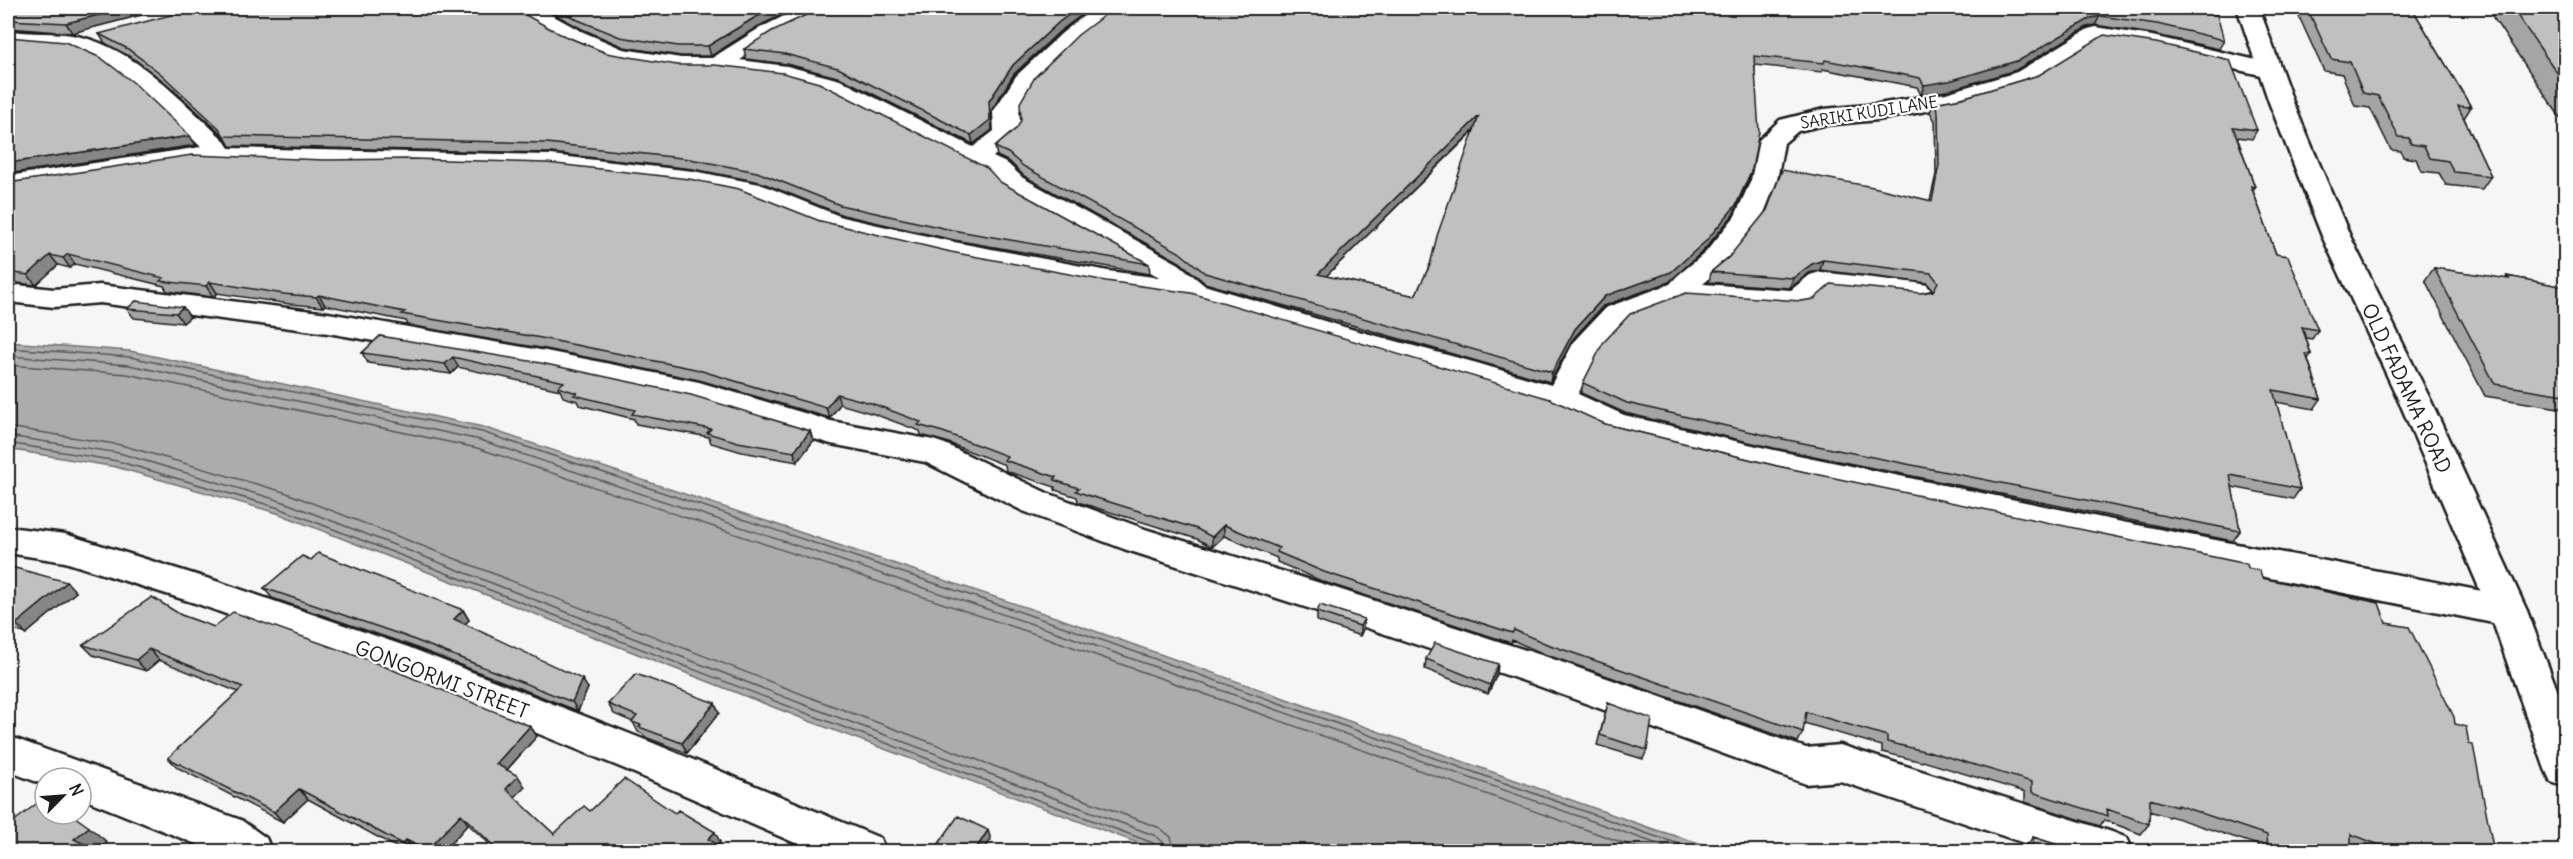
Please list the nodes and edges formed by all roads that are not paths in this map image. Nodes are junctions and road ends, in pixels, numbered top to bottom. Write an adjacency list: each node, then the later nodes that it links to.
1 (818, 8): 10 (street)
2 (1108, 8): 13 (street)
3 (1349, 8): 4 (street)
4 (1408, 8)
5 (2248, 8): 11 (street, OLD FADAMA ROAD)
6 (531, 9): 10 (street)
7 (107, 33): 9 (street)
8 (8, 37): 9 (street)
9 (73, 42): 12 (street)
10 (718, 65): 13 (street)
11 (2269, 70): 15 (street, SARIKI KUDI LANE); 21 (street, OLD FADAMA ROAD)
12 (219, 154): 14 (street); 16 (street)
13 (975, 158): 16 (street)
14 (8, 184)
15 (1680, 291): 17 (street); 19 (street, SARIKI KUDI LANE)
16 (1195, 292): 19 (street)
17 (1917, 292)
18 (8, 293): 28 (street)
19 (1560, 399): 21 (street)
20 (8, 540): 27 (street, GONGORMI STREET)
21 (2508, 611): 24 (street, OLD FADAMA ROAD)
22 (8, 754): 23 (street)
23 (42, 766)
24 (2565, 769)
25 (93, 784): 26 (street)
26 (251, 852)
27 (865, 852)
28 (2112, 852)

